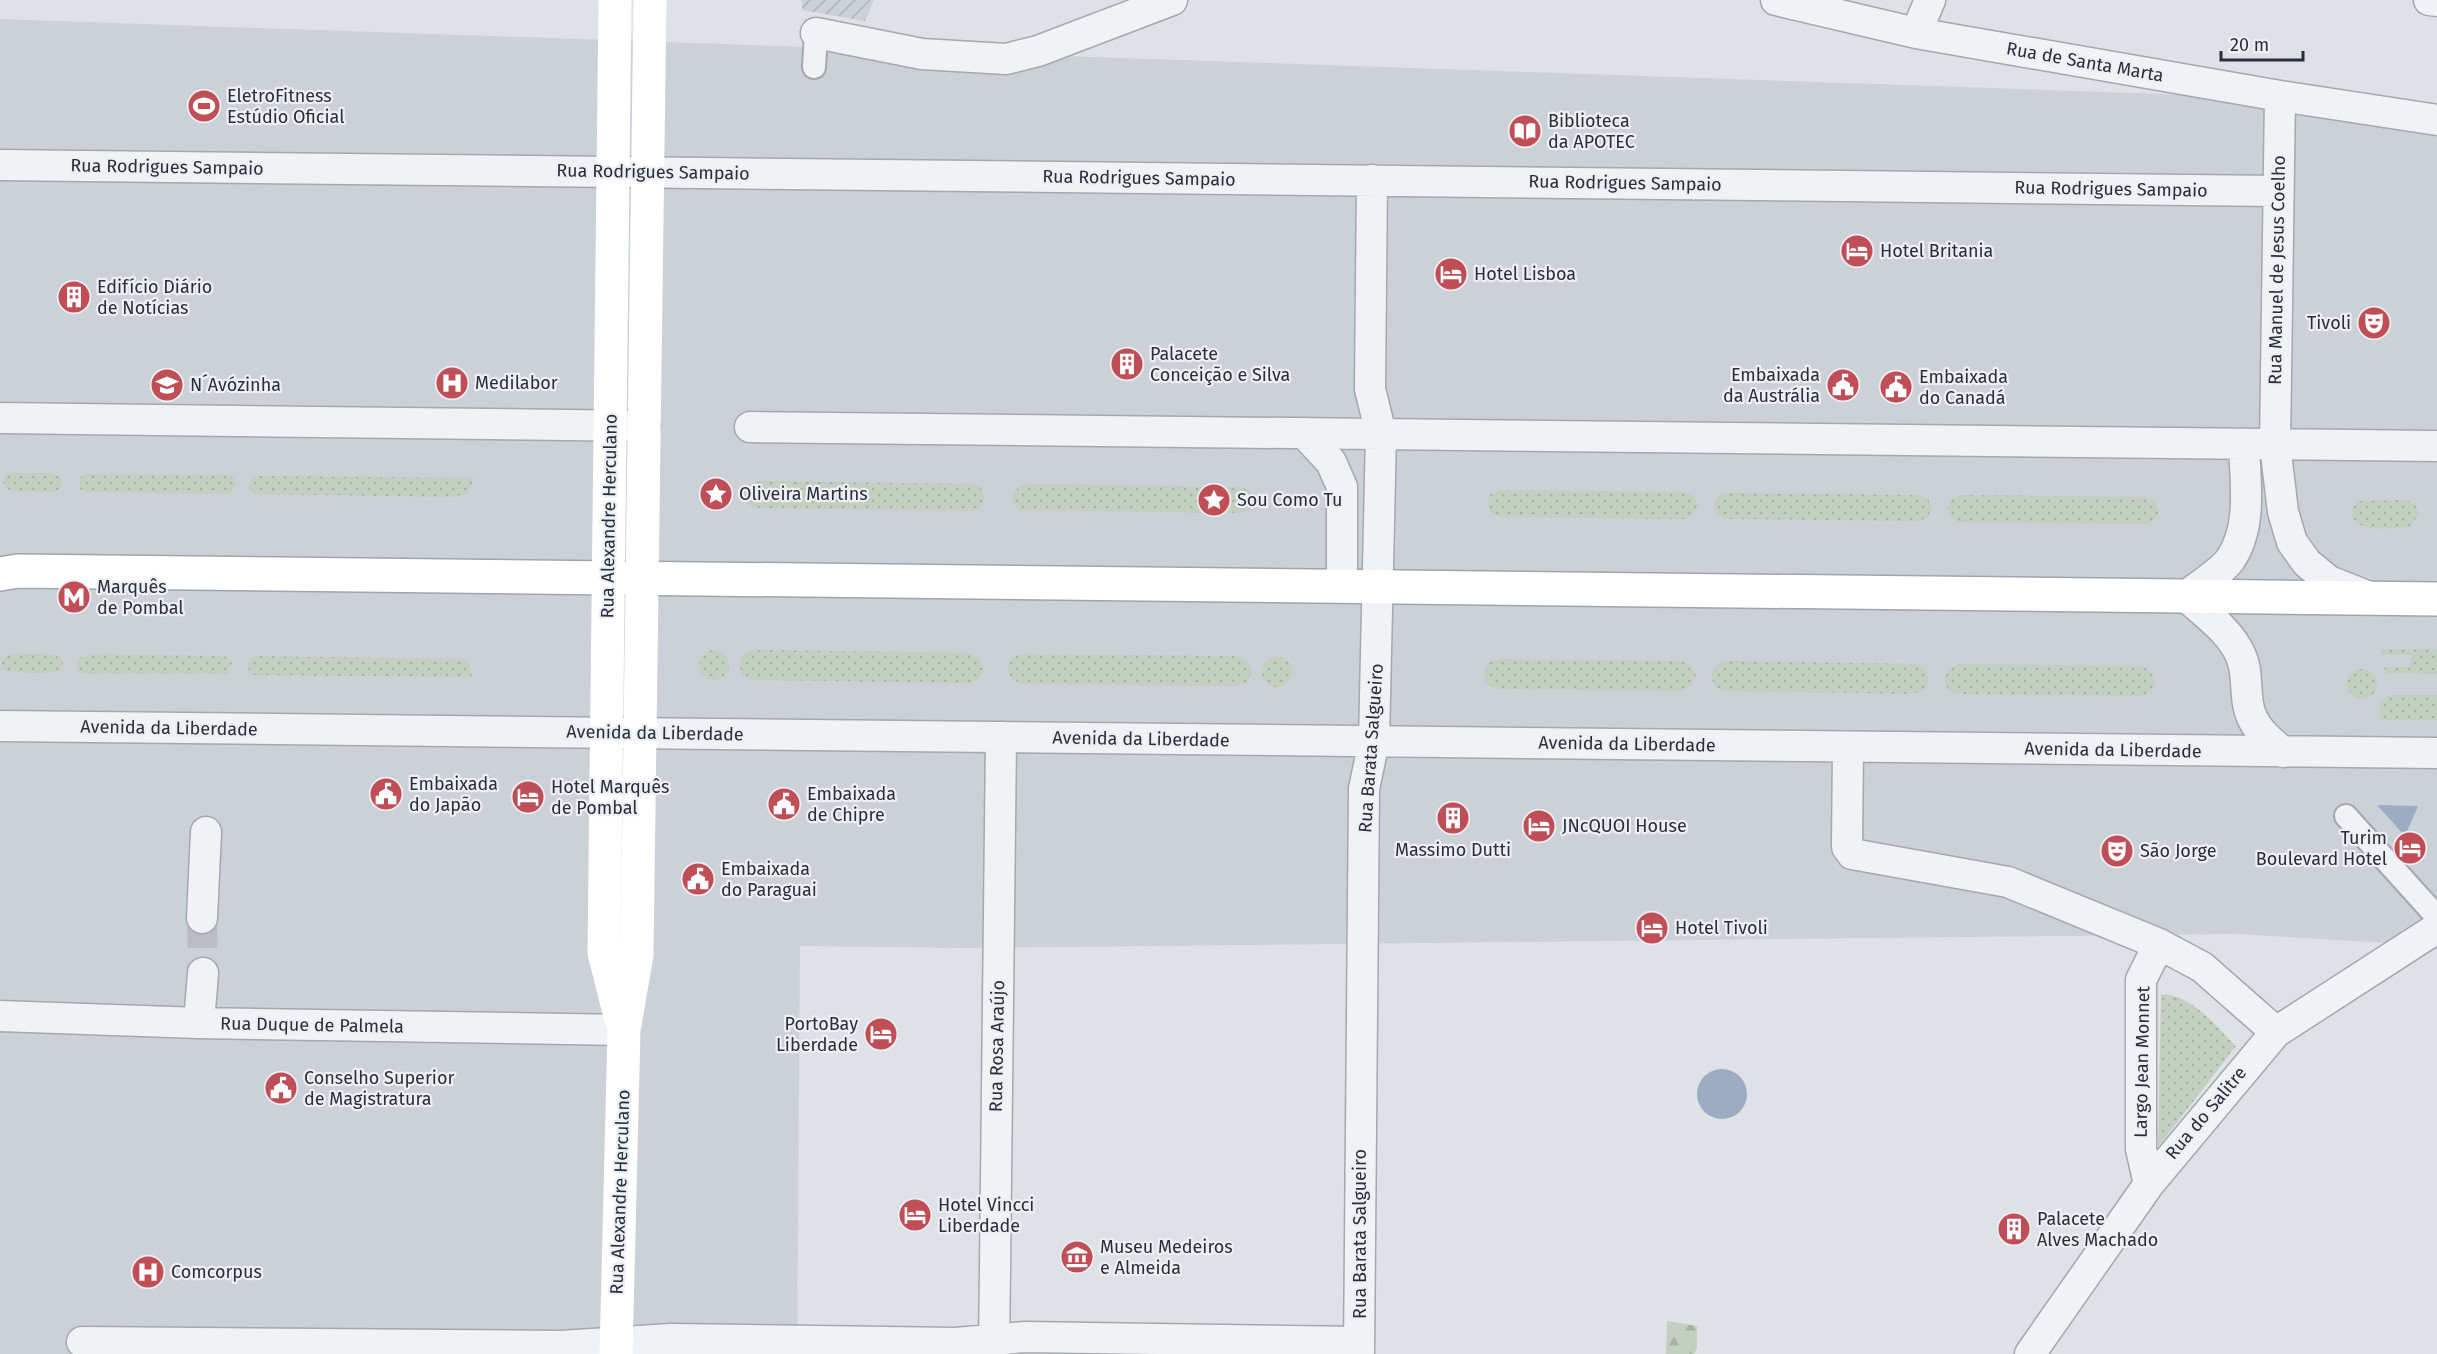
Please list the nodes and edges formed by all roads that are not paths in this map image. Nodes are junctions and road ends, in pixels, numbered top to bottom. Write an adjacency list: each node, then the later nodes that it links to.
1 (615, 0): 15 (main road, Rua Alexandre Herculano)
2 (650, 0): 16 (main road, Rua Alexandre Herculano)
3 (1172, 0): 9 (street)
4 (1776, 0): 8 (street, Rua de Santa Marta)
5 (1930, 0): 10 (street)
6 (2429, 0): 7 (street)
7 (2437, 1)
8 (1842, 8): 10 (street, Rua de Santa Marta)
9 (816, 33): 11 (street)
10 (1916, 33): 12 (street, Rua de Santa Marta)
11 (814, 67)
12 (2280, 96): 13 (street, Rua de Santa Marta); 18 (street, Rua Manuel de Jesus Coelho)
13 (2437, 120)
14 (0, 165): 15 (street, Rua Rodrigues Sampaio)
15 (614, 172): 16 (street, Rua Rodrigues Sampaio); 20 (main road, Rua Alexandre Herculano)
16 (649, 172): 17 (street, Rua Rodrigues Sampaio); 21 (main road, Rua Alexandre Herculano)
17 (1372, 180): 18 (street, Rua Rodrigues Sampaio); 24 (street, Rua Barata Salgueiro)
18 (2278, 191): 26 (street, Rua Manuel de Jesus Coelho)
19 (0, 418): 20 (street)
20 (611, 425): 21 (street); 29 (main road, Rua Alexandre Herculano)
21 (645, 426): 30 (main road, Rua Alexandre Herculano)
22 (750, 427): 23 (street)
23 (1304, 433): 24 (street); 31 (street)
24 (1381, 434): 25 (street); 32 (street, Rua Barata Salgueiro)
25 (2244, 444): 26 (street); 33 (street)
26 (2275, 445): 27 (street); 34 (street)
27 (2437, 446)
28 (0, 574): 29 (main road)
29 (609, 578): 30 (main road); 37 (main road, Rua Alexandre Herculano)
30 (643, 579): 31 (main road); 38 (main road, Rua Alexandre Herculano)
31 (1342, 587): 32 (main road)
32 (1379, 587): 33 (main road); 40 (street, Rua Barata Salgueiro)
33 (2186, 596): 34 (main road); 42 (street)
34 (2374, 598): 35 (main road)
35 (2437, 599)
36 (0, 726): 37 (street, Avenida da Liberdade)
37 (606, 732): 38 (street, Avenida da Liberdade); 53 (main road, Rua Alexandre Herculano)
38 (641, 733): 39 (street, Avenida da Liberdade); 53 (main road, Rua Alexandre Herculano)
39 (1001, 737): 40 (street, Avenida da Liberdade); 57 (street, Rua Rosa Araújo)
40 (1374, 741): 41 (street, Avenida da Liberdade); 59 (street, Rua Barata Salgueiro)
41 (1848, 747): 42 (street, Avenida da Liberdade); 49 (street)
42 (2283, 752): 43 (street, Avenida da Liberdade)
43 (2437, 753)
44 (2346, 816): 46 (street)
45 (206, 832): 47 (street)
46 (2437, 916)
47 (202, 918)
48 (2437, 928): 54 (street, Rua do Salitre)
49 (2159, 944): 54 (street); 55 (street, Largo Jean Monnet)
50 (203, 973): 52 (street)
51 (0, 1016): 52 (street, Rua Duque de Palmela)
52 (199, 1023): 53 (street, Rua Duque de Palmela)
53 (624, 1030): 58 (main road, Rua Alexandre Herculano)
54 (2276, 1032): 55 (street, Rua do Salitre)
55 (2149, 1184): 60 (street, Rua do Salitre)
56 (82, 1342): 58 (street)
57 (994, 1347): 58 (street); 59 (street)
58 (616, 1348)
59 (1359, 1348)
60 (2030, 1354)

